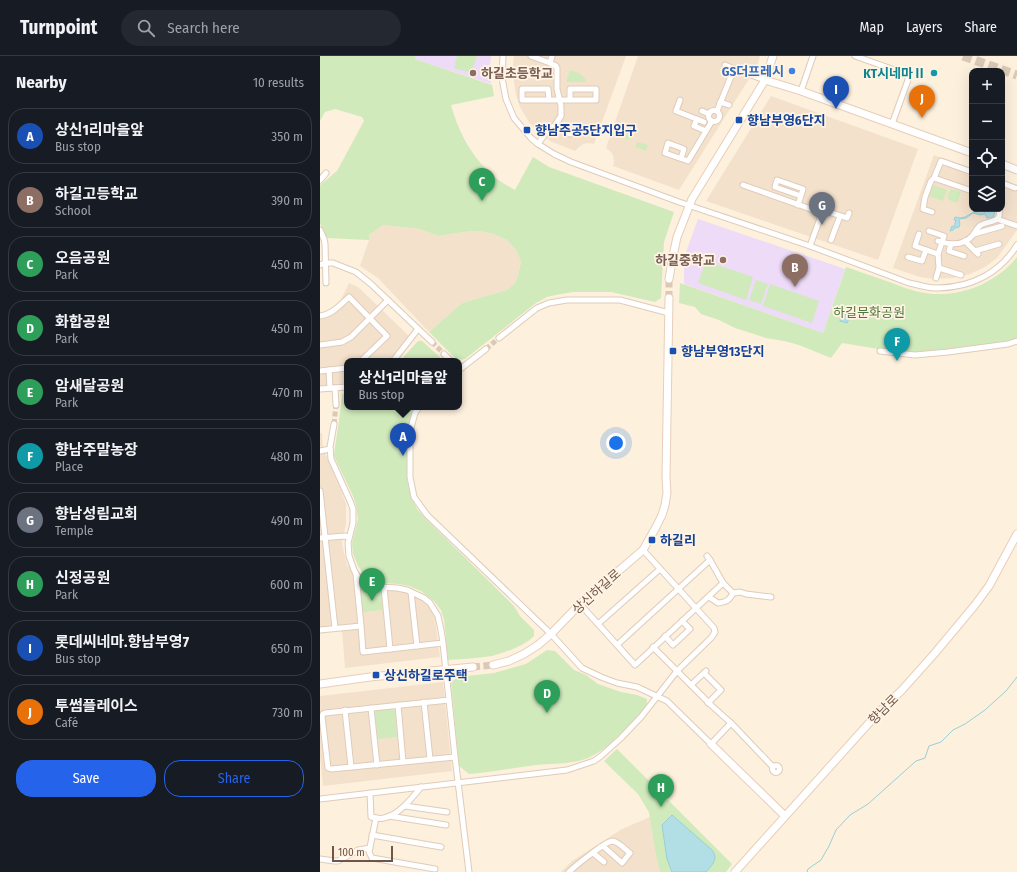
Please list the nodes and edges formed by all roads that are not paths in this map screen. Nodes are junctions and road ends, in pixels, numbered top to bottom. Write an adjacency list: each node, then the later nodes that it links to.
1 (503, 56): 28 (street)
2 (531, 56): 7 (street)
3 (552, 56): 7 (street)
4 (774, 56): 10 (street)
5 (813, 56): 11 (street)
6 (855, 56): 24 (street)
7 (550, 63): 13 (street)
8 (725, 65): 9 (street)
9 (734, 69): 10 (street); 16 (street)
10 (765, 80): 11 (street); 43 (street)
11 (801, 91): 24 (street)
12 (548, 100): 12 (street); 13 (street)
13 (559, 100): 14 (street); 25 (street)
14 (570, 100): 14 (street)
15 (680, 100): 21 (street)
16 (720, 102): 17 (street); 19 (street)
17 (729, 105)
18 (702, 110): 20 (street)
19 (717, 111): 20 (street); 22 (street)
20 (709, 114): 22 (street)
21 (697, 119): 23 (street); 26 (street)
22 (712, 121): 26 (street)
23 (704, 122)
24 (892, 124): 29 (street)
25 (551, 128): 27 (street); 28 (street)
26 (706, 131): 30 (street)
27 (570, 134)
28 (538, 144): 43 (street)
29 (969, 152)
30 (681, 158)
31 (1005, 165): 32 (street)
32 (1017, 170)
33 (969, 171): 35 (street)
34 (326, 173): 36 (street)
35 (934, 178): 40 (street); 44 (street)
36 (320, 180)
37 (1005, 184): 39 (street)
38 (743, 185): 42 (street)
39 (1015, 188)
40 (969, 190)
41 (801, 196): 41 (street); 42 (street)
42 (798, 204): 46 (street)
43 (689, 205): 63 (street); 72 (street)
44 (932, 212)
45 (1000, 212): 49 (street)
46 (822, 213): 48 (street); 63 (street)
47 (849, 213): 48 (street)
48 (840, 216): 56 (street)
49 (997, 219): 51 (street); 55 (street)
50 (1002, 226): 55 (street)
51 (1017, 226)
52 (320, 230): 57 (street)
53 (929, 231): 59 (street)
54 (919, 234): 64 (street)
55 (974, 234): 58 (street)
56 (831, 240)
57 (322, 241): 68 (street)
58 (965, 241): 60 (street); 61 (street)
59 (940, 242): 60 (street); 65 (street)
60 (951, 244): 66 (street)
61 (999, 244)
62 (1017, 244): 63 (street)
63 (810, 246)
64 (926, 250): 65 (street); 67 (street)
65 (938, 254): 69 (street)
66 (964, 256)
67 (908, 257)
68 (323, 264): 73 (street); 75 (street)
69 (939, 268): 70 (street); 71 (street)
70 (961, 275)
71 (936, 278)
72 (670, 279)
73 (326, 283)
74 (669, 298): 76 (street, 상신하길로)
75 (388, 300): 78 (street); 79 (street)
76 (669, 313): 80 (street); 106 (street, 상신하길로)
77 (320, 316): 78 (street)
78 (370, 318): 83 (street); 87 (street)
79 (418, 329): 82 (street); 88 (street)
80 (499, 338)
81 (1017, 341): 85 (street)
82 (432, 342)
83 (320, 345)
84 (486, 349): 90 (street)
85 (880, 351)
86 (444, 354): 89 (street)
87 (364, 358)
88 (395, 358)
89 (448, 358)
90 (462, 367)
91 (344, 368): 92 (street)
92 (329, 370): 93 (street); 95 (street)
93 (320, 371)
94 (344, 387): 95 (street)
95 (332, 388): 96 (street); 97 (street)
96 (320, 389)
97 (336, 405)
98 (417, 410): 123 (street)
99 (334, 424): 101 (street)
100 (320, 450): 101 (street)
101 (330, 450): 105 (street)
102 (320, 491): 104 (street)
103 (1017, 534): 158 (street, 향남로)
104 (323, 537): 105 (street); 121 (street)
105 (349, 537): 108 (street)
106 (642, 550): 107 (street); 116 (street, 상신하길로)
107 (660, 569): 111 (street); 119 (street)
108 (356, 573): 110 (street); 120 (street)
109 (723, 583): 111 (street); 113 (street); 114 (street)
110 (384, 587): 112 (street); 129 (street)
111 (678, 589): 117 (street); 126 (street)
112 (411, 592): 125 (street); 127 (street)
113 (733, 593): 114 (street); 115 (street)
114 (709, 597): 117 (street)
115 (771, 598)
116 (580, 604): 119 (street); 123 (street, 상신하길로)
117 (696, 608): 118 (street); 133 (street)
118 (682, 621): 124 (street); 124 (street)
119 (598, 624): 126 (street)
120 (361, 626): 121 (street); 129 (street)
121 (336, 628): 122 (street)
122 (320, 630)
123 (551, 634): 130 (street, 상신하길로); 136 (street)
124 (665, 636): 128 (street)
125 (443, 643): 127 (street); 132 (street)
126 (617, 645): 128 (street)
127 (417, 646): 129 (street)
128 (653, 647): 133 (street)
129 (390, 649)
130 (493, 665)
131 (473, 667): 132 (street)
132 (446, 670): 134 (street); 137 (street)
133 (677, 671): 135 (street); 136 (street)
134 (320, 684)
135 (691, 685): 139 (street); 139 (street)
136 (657, 696): 144 (street); 151 (street)
137 (449, 700): 138 (street); 145 (street)
138 (424, 702): 140 (street); 146 (street)
139 (708, 703): 143 (street)
140 (398, 705): 141 (street); 147 (street)
141 (371, 708): 142 (street); 148 (street)
142 (346, 710): 149 (street); 149 (street)
143 (731, 723): 144 (street); 150 (street)
144 (711, 744): 158 (street)
145 (455, 757): 146 (street); 151 (street)
146 (430, 759): 147 (street)
147 (403, 762): 148 (street)
148 (377, 765): 149 (street)
149 (352, 767)
150 (773, 767)
151 (458, 783): 152 (street); 170 (street)
152 (421, 787): 153 (street); 155 (street)
153 (370, 793): 154 (street); 159 (street)
154 (320, 798)
155 (405, 806): 156 (street); 157 (street)
156 (447, 812)
157 (389, 816): 159 (street); 160 (street)
158 (785, 816): 171 (street, 향남로)
159 (376, 818): 161 (street)
160 (446, 825)
161 (372, 835): 163 (street); 164 (street)
162 (603, 846): 162 (street); 165 (street)
163 (441, 847)
164 (370, 848): 166 (street); 168 (street)
165 (593, 853): 167 (street); 169 (street)
166 (320, 860)
167 (604, 862)
168 (435, 869)
169 (573, 871)
170 (469, 872)
171 (735, 872)

